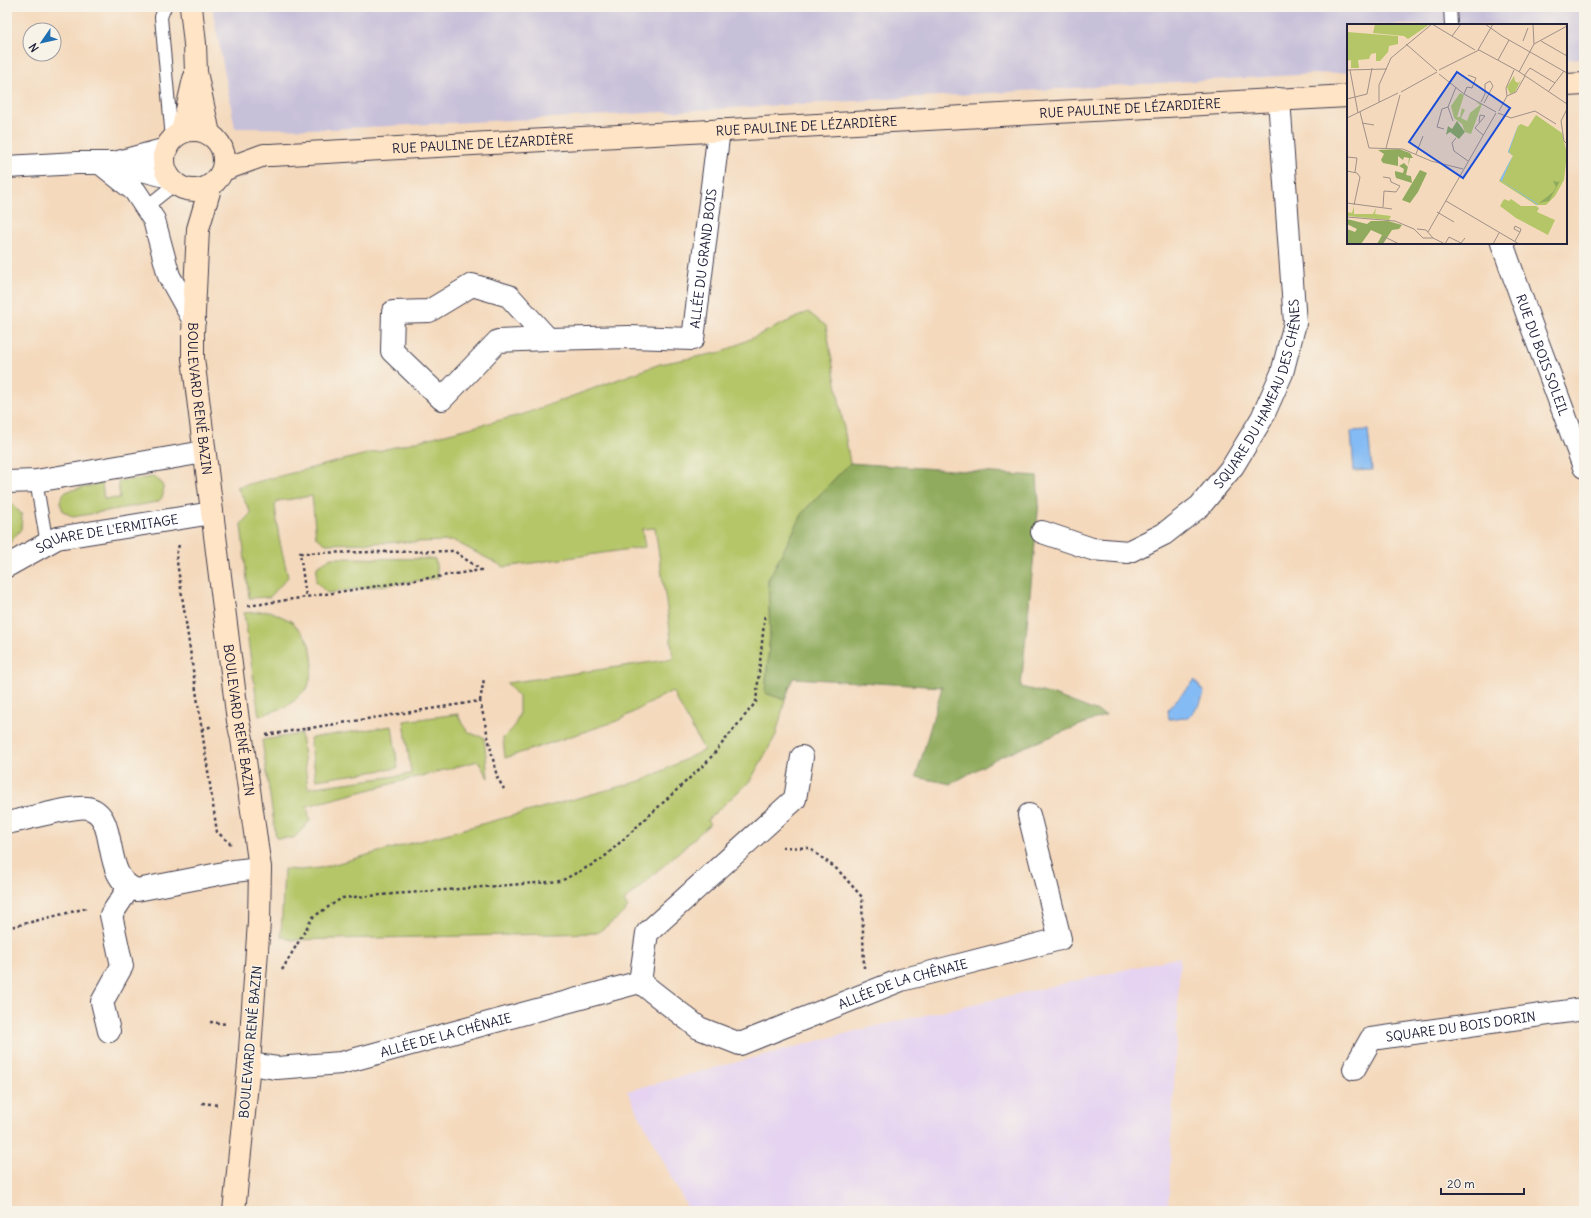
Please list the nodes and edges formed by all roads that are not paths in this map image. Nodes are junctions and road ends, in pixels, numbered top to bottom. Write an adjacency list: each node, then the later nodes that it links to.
1 (165, 7): 12 (lane)
2 (191, 7): 5 (main road)
3 (1450, 7): 4 (lane)
4 (1451, 24)
5 (196, 72): 11 (main road); 12 (main road)
6 (1584, 84): 7 (main road)
7 (1567, 86)
8 (1347, 96): 9 (main road, RUE PAULINE DE LÉZARDIÈRE)
9 (1279, 99): 10 (main road, RUE PAULINE DE LÉZARDIÈRE); 28 (street, SQUARE DU HAMEAU DES CHÊNES)
10 (719, 130): 13 (main road, RUE PAULINE DE LÉZARDIÈRE); 22 (street, ALLÉE DU GRAND BOIS)
11 (213, 138): 12 (main road); 13 (main road, RUE PAULINE DE LÉZARDIÈRE); 16 (main road)
12 (173, 140): 14 (street); 17 (main road)
13 (264, 155): 16 (main road, RUE PAULINE DE LÉZARDIÈRE)
14 (107, 163): 15 (street); 17 (street); 18 (street)
15 (7, 167)
16 (217, 178): 17 (main road); 19 (main road, BOULEVARD RENÉ BAZIN)
17 (176, 183): 18 (lane); 19 (main road, BOULEVARD RENÉ BAZIN)
18 (146, 207): 21 (street)
19 (198, 229): 21 (main road, BOULEVARD RENÉ BAZIN)
20 (1502, 244): 24 (street, RUE DU BOIS SOLEIL)
21 (194, 321): 23 (main road, BOULEVARD RENÉ BAZIN)
22 (548, 338): 22 (street, ALLÉE DU GRAND BOIS)
23 (204, 452): 26 (street); 27 (main road, BOULEVARD RENÉ BAZIN)
24 (1584, 467)
25 (7, 482): 26 (street)
26 (36, 482): 29 (lane)
27 (212, 513): 29 (street, SQUARE DE L'ERMITAGE); 34 (main road, BOULEVARD RENÉ BAZIN)
28 (1042, 532)
29 (47, 544): 30 (street, SQUARE DE L'ERMITAGE)
30 (7, 566)
31 (802, 757): 36 (street)
32 (1029, 815): 36 (street, ALLÉE DE LA CHÊNAIE)
33 (7, 823): 35 (street)
34 (260, 868): 35 (street); 39 (main road, BOULEVARD RENÉ BAZIN)
35 (129, 888): 38 (street)
36 (640, 982): 39 (street, ALLÉE DE LA CHÊNAIE)
37 (1584, 1009): 40 (street, SQUARE DU BOIS DORIN)
38 (109, 1031)
39 (249, 1064): 41 (main road, BOULEVARD RENÉ BAZIN)
40 (1354, 1069)
41 (234, 1211)

